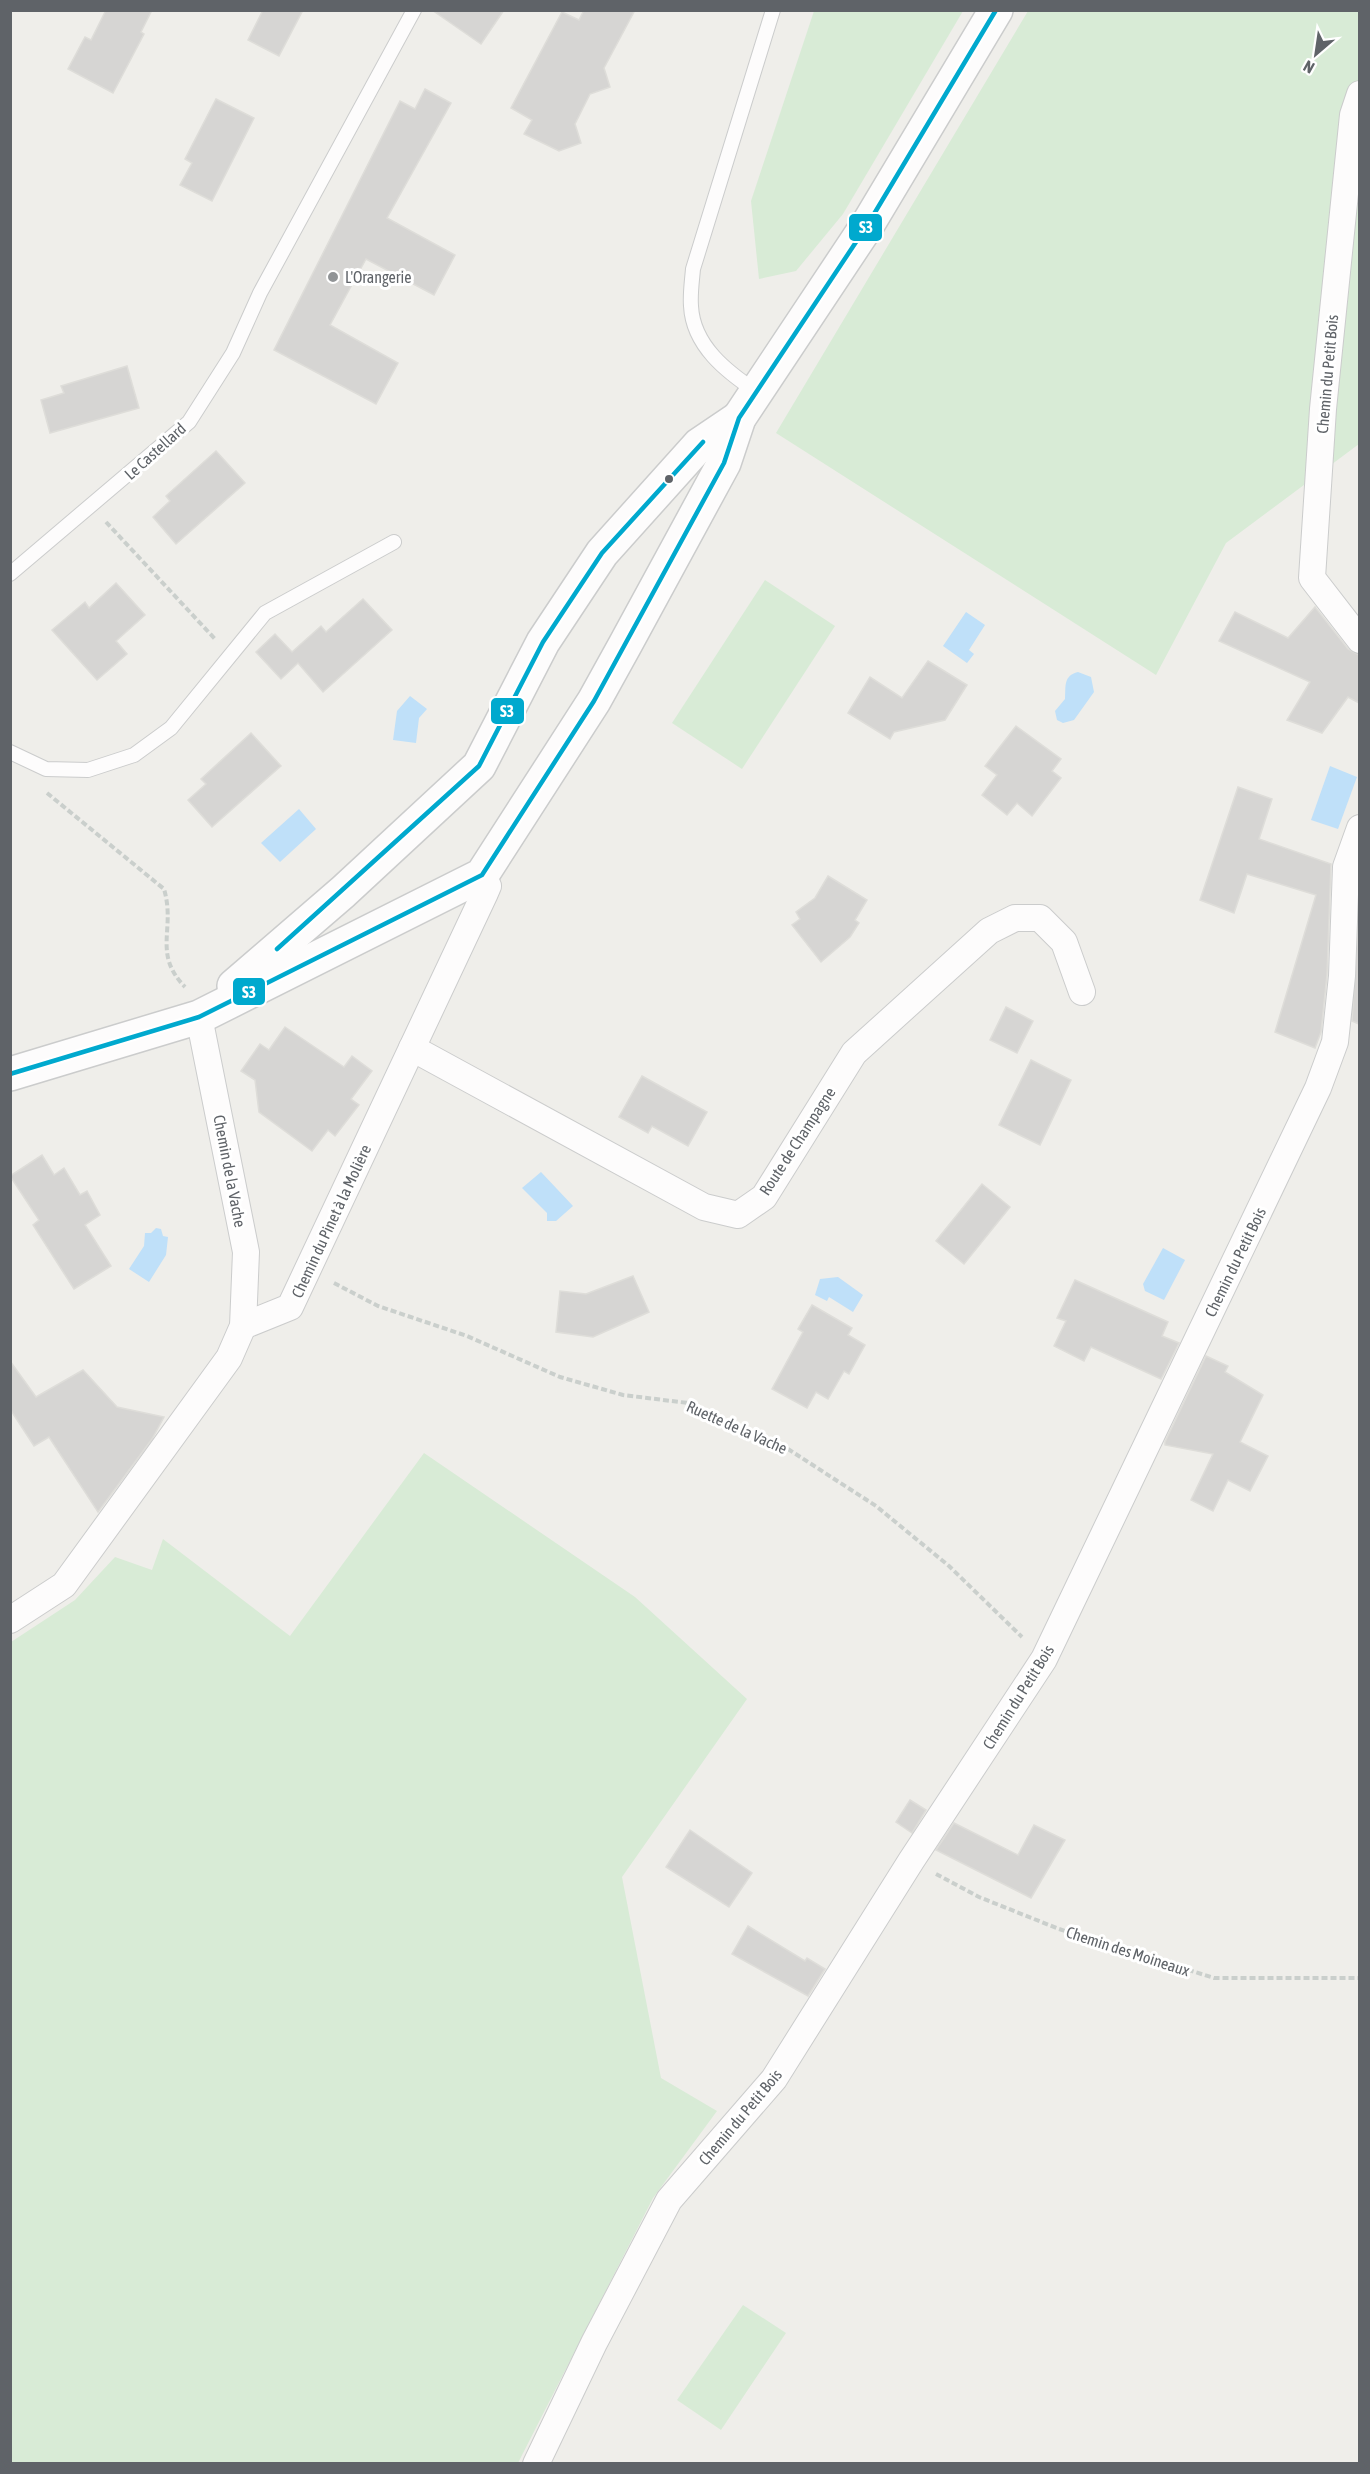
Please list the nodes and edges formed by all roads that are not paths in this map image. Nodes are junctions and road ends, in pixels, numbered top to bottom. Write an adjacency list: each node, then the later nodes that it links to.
1 (414, 10): 7 (lane, Le Castellard)
2 (773, 10): 5 (lane)
3 (996, 10): 5 (street)
4 (1359, 94): 8 (street, Chemin du Petit Bois)
5 (748, 405): 11 (street); 13 (street)
6 (394, 543): 9 (lane)
7 (10, 574)
8 (1359, 640)
9 (10, 752)
10 (1359, 828): 18 (street, Chemin du Petit Bois)
11 (482, 875): 13 (street); 14 (street, Chemin du Pinet à la Molière)
12 (1082, 992): 14 (street, Route de Champagne)
13 (195, 1003): 15 (street); 16 (street, Chemin de la Vache)
14 (412, 1048): 16 (street, Chemin du Pinet à la Molière)
15 (10, 1074)
16 (243, 1326): 17 (street)
17 (10, 1620)
18 (536, 2463)

